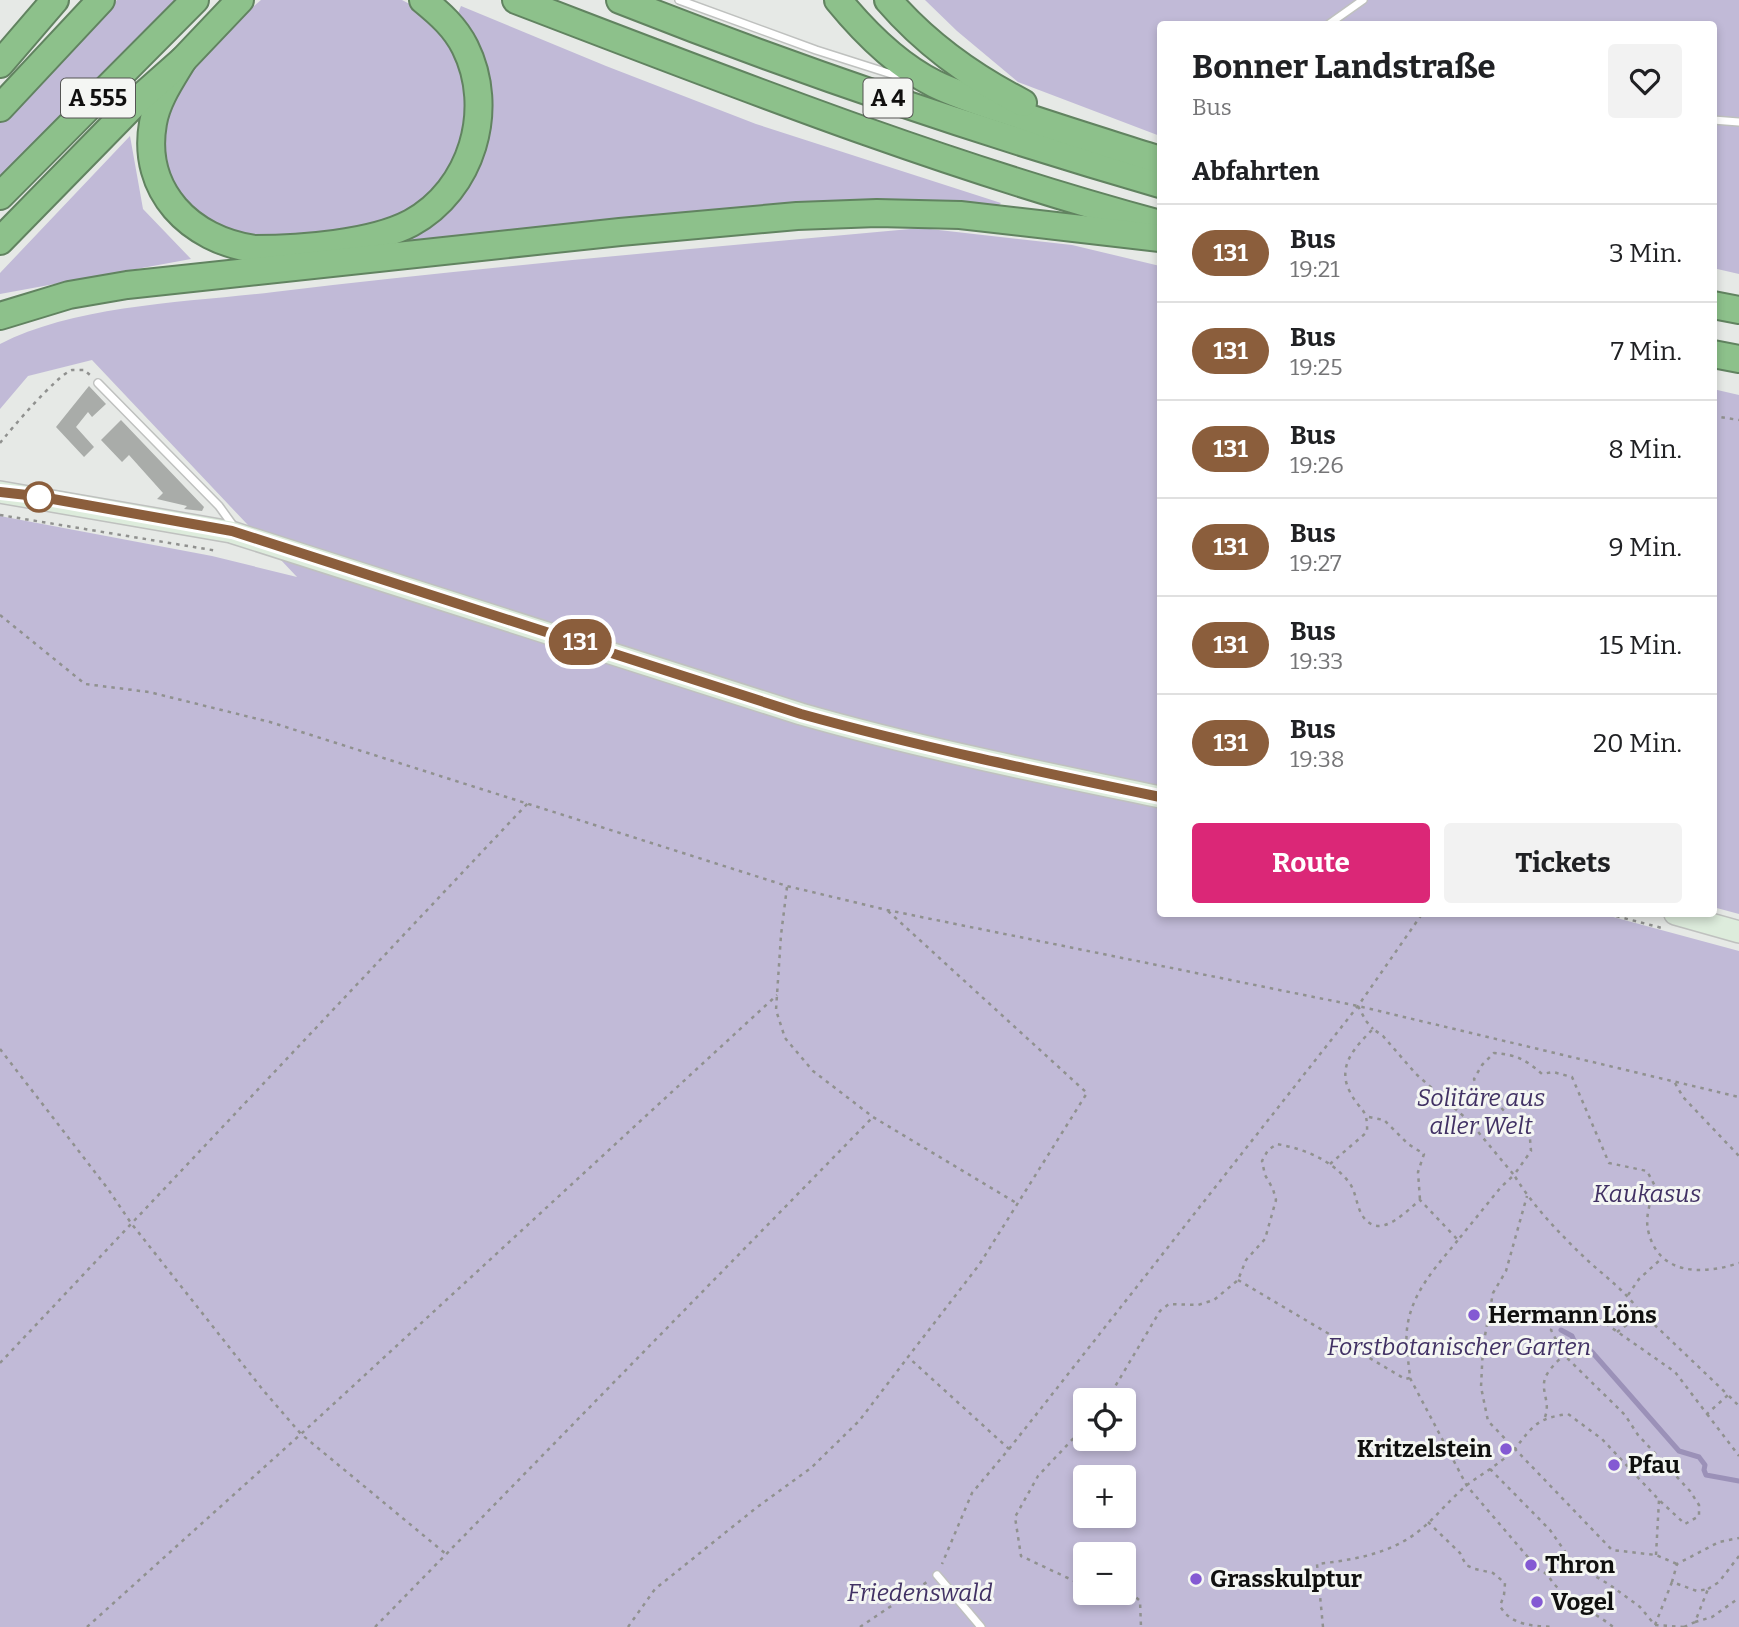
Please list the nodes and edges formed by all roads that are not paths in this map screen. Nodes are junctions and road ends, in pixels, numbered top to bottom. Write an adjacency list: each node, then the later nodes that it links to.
1 (102, 0): 17 (highway, A 555)
2 (195, 0): 23 (highway, A 555)
3 (240, 0): 14 (highway)
4 (423, 0): 14 (highway)
5 (516, 0): 24 (highway, A 4)
6 (620, 0): 22 (highway, A 4)
7 (679, 0): 16 (lane)
8 (838, 0): 16 (highway)
9 (888, 0): 21 (highway)
10 (1363, 0): 12 (lane)
11 (51, 5): 13 (highway); 15 (highway)
12 (1333, 21)
13 (0, 41)
14 (183, 60): 26 (highway)
15 (0, 64)
16 (965, 97): 20 (highway)
17 (0, 108)
18 (1717, 120): 19 (lane)
19 (1739, 122)
20 (1157, 158)
21 (1157, 158)
22 (1157, 183)
23 (0, 195)
24 (1157, 223)
25 (1157, 238): 29 (highway)
26 (0, 241)
27 (1717, 306): 28 (highway)
28 (1739, 310)
29 (0, 316)
30 (1717, 355): 31 (highway)
31 (1739, 359)
32 (98, 383): 34 (lane)
33 (0, 492): 34 (main road)
34 (232, 531): 35 (main road)
35 (1157, 796)
36 (1686, 917): 37 (main road)
37 (1739, 932)
38 (937, 1576): 39 (lane)
39 (981, 1627)

